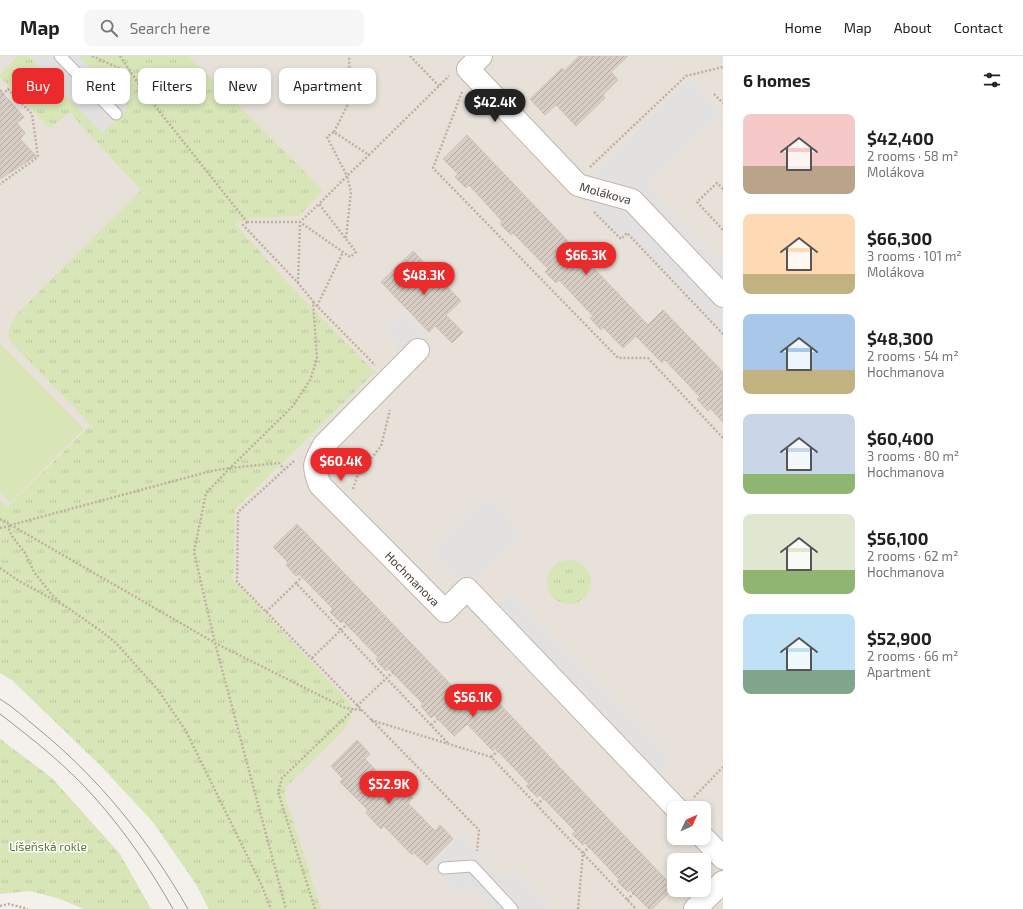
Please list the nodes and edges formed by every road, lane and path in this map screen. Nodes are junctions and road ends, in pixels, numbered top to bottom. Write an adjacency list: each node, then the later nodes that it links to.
1 (60, 56): 13 (lane)
2 (92, 56): 8 (path)
3 (120, 56): 8 (path)
4 (349, 56): 14 (path)
5 (410, 56): 15 (path)
6 (481, 56): 17 (street, Molákova)
7 (723, 67): 17 (path)
8 (131, 74): 21 (path)
9 (463, 89): 33 (path)
10 (0, 90): 18 (path)
11 (714, 94): 12 (path)
12 (723, 103)
13 (116, 114)
14 (334, 132): 15 (path); 16 (path)
15 (369, 155): 16 (path)
16 (346, 176): 20 (path); 24 (path)
17 (584, 176): 27 (street, Molákova)
18 (0, 184)
19 (723, 189): 23 (path)
20 (319, 204): 22 (path); 24 (path)
21 (247, 222): 22 (path); 26 (path)
22 (300, 222): 25 (path); 26 (path)
23 (723, 230)
24 (346, 238): 25 (path)
25 (343, 252): 29 (path)
26 (298, 283): 28 (path)
27 (723, 296)
28 (313, 301): 29 (path); 35 (path)
29 (317, 306): 31 (path)
30 (418, 350): 37 (street, Hochmanova)
31 (377, 367)
32 (392, 403): 37 (path)
33 (723, 438)
34 (299, 455): 36 (path)
35 (230, 468): 36 (path); 39 (path); 48 (path)
36 (285, 470): 45 (path)
37 (340, 504): 63 (street, Hochmanova)
38 (0, 519): 39 (path)
39 (11, 526): 40 (path); 44 (path); 48 (path)
40 (0, 528)
41 (0, 568): 44 (path)
42 (302, 577): 43 (path)
43 (296, 583): 45 (path); 47 (path)
44 (65, 606): 77 (path)
45 (266, 612): 49 (path)
46 (347, 624): 47 (path)
47 (340, 630): 49 (path); 51 (path)
48 (215, 643): 53 (path); 78 (path)
49 (312, 658): 52 (path)
50 (393, 672): 51 (path)
51 (386, 678): 52 (path); 57 (path)
52 (357, 706): 54 (path)
53 (354, 709): 54 (path); 79 (path)
54 (362, 710): 56 (path)
55 (438, 719): 57 (path)
56 (371, 720): 58 (path); 70 (path)
57 (431, 725): 58 (path)
58 (448, 744): 60 (path)
59 (498, 751): 60 (path)
60 (491, 757): 65 (path)
61 (723, 768): 64 (path)
62 (543, 799): 65 (path)
63 (682, 801)
64 (686, 801)
65 (537, 805): 68 (path)
66 (711, 845): 69 (street)
67 (589, 846): 68 (path)
68 (583, 853): 74 (path); 81 (path)
69 (723, 858)
70 (472, 866): 71 (lane); 80 (lane)
71 (444, 868)
72 (723, 882): 83 (street)
73 (634, 893): 74 (path)
74 (627, 900): 82 (path)
75 (0, 906): 76 (path)
76 (28, 909)
77 (271, 909)
78 (286, 909)
79 (315, 909)
80 (512, 909)
81 (578, 909)
82 (636, 909)
83 (695, 909)

